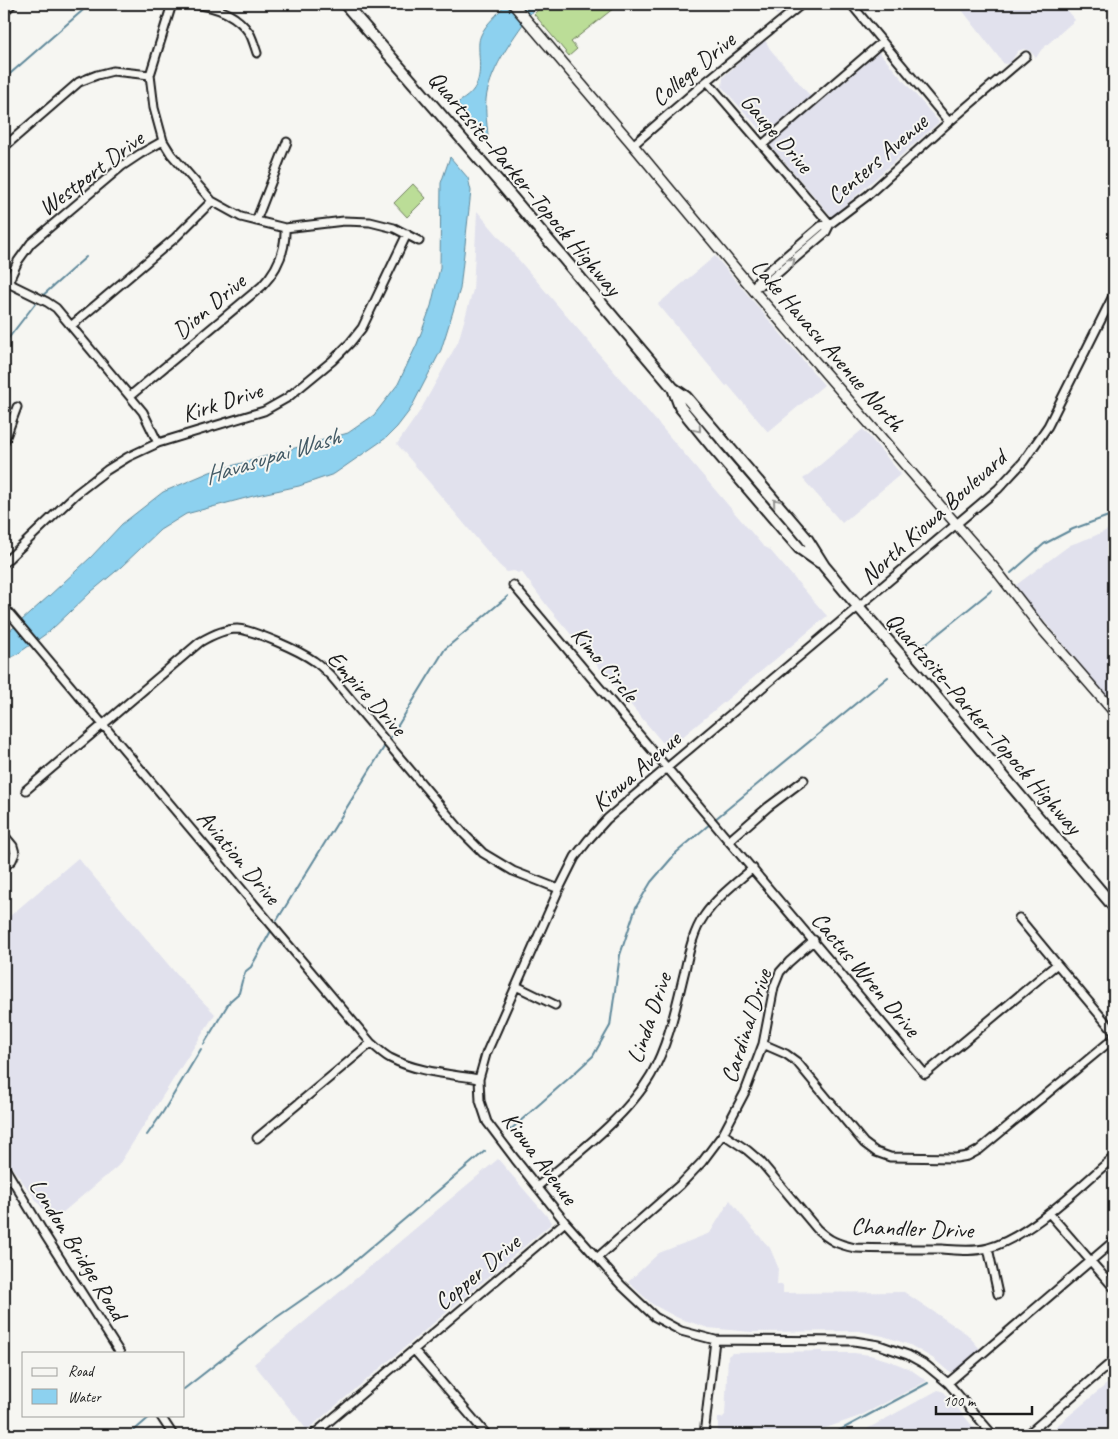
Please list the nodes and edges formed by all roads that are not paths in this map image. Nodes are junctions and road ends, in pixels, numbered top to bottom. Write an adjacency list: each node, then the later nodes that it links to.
1 (12, 4): 8 (street)
2 (172, 4): 12 (street)
3 (192, 4): 10 (street)
4 (345, 4): 38 (highway, Quartzsite–Parker–Topock Highway)
5 (513, 4): 17 (main road, Lake Havasu Avenue North)
6 (802, 4): 13 (street, College Drive)
7 (851, 4): 9 (street)
8 (4, 12)
9 (882, 42): 14 (street); 18 (street)
10 (257, 53)
11 (1026, 56): 14 (street, Centers Avenue)
12 (150, 75): 15 (street); 19 (street)
13 (707, 81): 17 (street, College Drive); 18 (street, Gauge Drive)
14 (949, 122): 22 (street, Centers Avenue)
15 (163, 141): 20 (street); 26 (street, Westport Drive)
16 (287, 142): 21 (street)
17 (633, 145): 27 (main road, Lake Havasu Avenue North)
18 (762, 145): 22 (street, Gauge Drive)
19 (4, 147)
20 (212, 201): 21 (street); 29 (street)
21 (256, 221): 23 (street)
22 (830, 224): 27 (street, Centers Avenue)
23 (285, 228): 24 (street); 30 (street, Dion Drive)
24 (407, 234): 25 (street); 33 (street, Kirk Drive)
25 (419, 242)
26 (6, 282): 29 (street)
27 (752, 288): 34 (main road, Lake Havasu Avenue North)
28 (1114, 294): 34 (street, North Kiowa Boulevard)
29 (71, 326): 30 (street)
30 (130, 396): 33 (street)
31 (17, 407): 32 (street)
32 (4, 442)
33 (158, 443): 35 (street, Kirk Drive)
34 (956, 525): 38 (street, North Kiowa Boulevard); 39 (main road, Lake Havasu Avenue North)
35 (4, 562)
36 (513, 585): 41 (street, Kimo Circle)
37 (4, 607): 40 (street, Aviation Drive)
38 (859, 608): 41 (street, Kiowa Avenue); 49 (highway, Quartzsite–Parker–Topock Highway)
39 (1114, 712)
40 (103, 725): 43 (street, Empire Drive); 48 (street, Empire Drive); 57 (street, Aviation Drive)
41 (668, 767): 45 (street, Cactus Wren Drive); 48 (street, Kiowa Avenue)
42 (804, 780): 45 (street)
43 (26, 790)
44 (4, 835): 46 (street)
45 (730, 840): 47 (street, Cactus Wren Drive)
46 (4, 867)
47 (753, 868): 51 (street, Cactus Wren Drive); 64 (street, Linda Drive)
48 (559, 889): 53 (street, Kiowa Avenue)
49 (1114, 907)
50 (1020, 918): 52 (street)
51 (814, 940): 52 (street, Cactus Wren Drive); 58 (street, Cardinal Drive)
52 (1057, 964): 55 (street)
53 (516, 986): 54 (street); 59 (street, Kiowa Avenue)
54 (555, 1005)
55 (1114, 1032)
56 (1114, 1038): 58 (street)
57 (371, 1043): 59 (street, Aviation Drive); 61 (street)
58 (763, 1044): 60 (street, Cardinal Drive)
59 (479, 1079): 64 (street, Kiowa Avenue)
60 (724, 1134): 68 (street, Chandler Drive); 69 (street, Cardinal Drive)
61 (257, 1138)
62 (1114, 1157): 65 (street, Chandler Drive)
63 (4, 1166): 75 (street, London Bridge Road)
64 (537, 1187): 66 (street, Kiowa Avenue)
65 (1049, 1212): 68 (street, Chandler Drive); 70 (street)
66 (565, 1222): 69 (street, Kiowa Avenue); 74 (street, Copper Drive)
67 (1114, 1242): 70 (street)
68 (988, 1248): 72 (street)
69 (596, 1258): 73 (street, Kiowa Avenue)
70 (1091, 1261): 71 (street); 77 (street)
71 (1114, 1288)
72 (998, 1294)
73 (715, 1340): 77 (street, Kiowa Avenue); 82 (street)
74 (414, 1350): 80 (street, Copper Drive); 81 (street)
75 (119, 1352)
76 (1114, 1360): 84 (street)
77 (948, 1383): 83 (street, Kiowa Avenue)
78 (161, 1416): 79 (street)
79 (173, 1435)
80 (313, 1435)
81 (487, 1435)
82 (704, 1435)
83 (993, 1435)
84 (1026, 1435)

